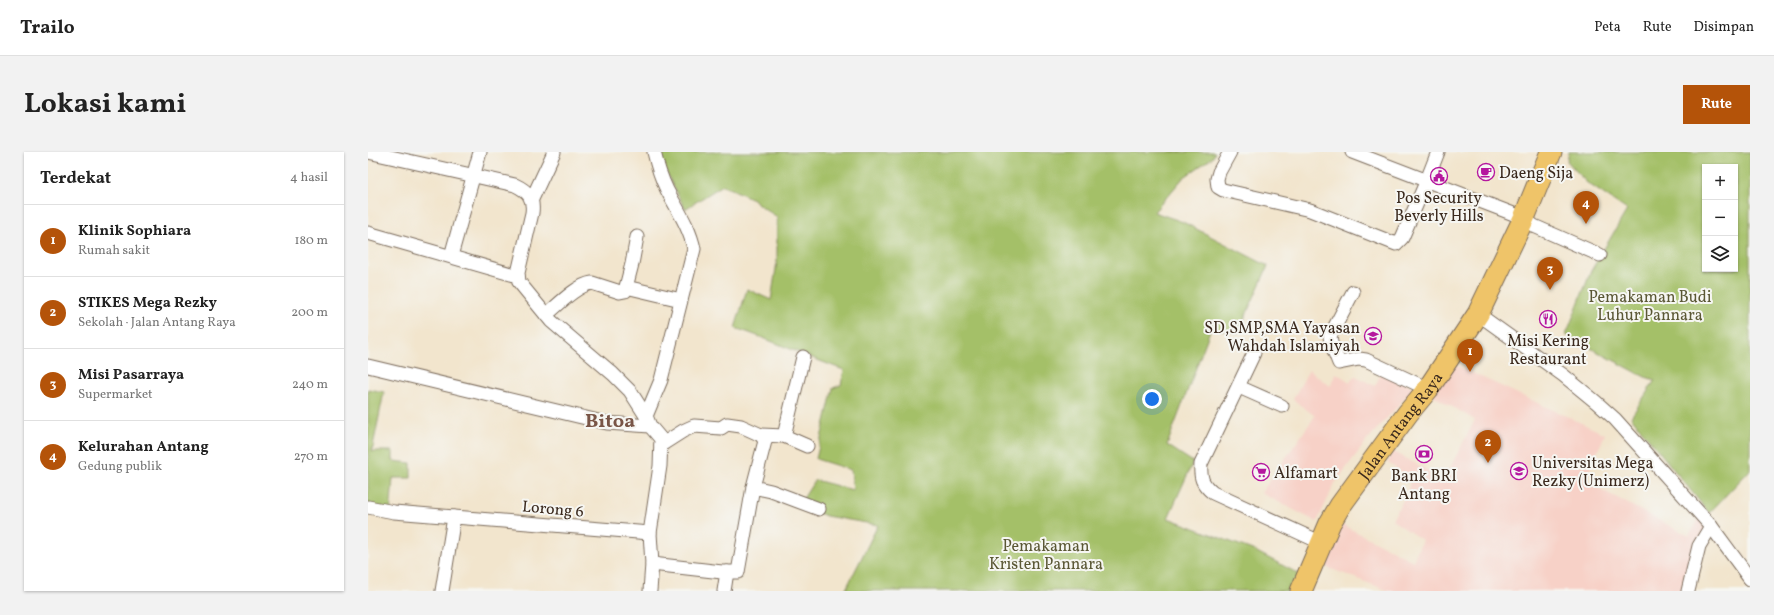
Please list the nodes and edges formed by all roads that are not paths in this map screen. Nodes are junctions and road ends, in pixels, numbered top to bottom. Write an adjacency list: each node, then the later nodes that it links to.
1 (368, 152): 9 (street)
2 (480, 152): 9 (street)
3 (554, 152): 11 (street)
4 (654, 152): 20 (street)
5 (1230, 152): 10 (street)
6 (1352, 152): 10 (street)
7 (1438, 152): 10 (street)
8 (1551, 152): 12 (main road, Jalan Antang Raya)
9 (472, 175): 11 (street); 16 (street)
10 (1427, 180): 12 (street)
11 (532, 199): 17 (street)
12 (1524, 218): 15 (street); 21 (main road, Jalan Antang Raya)
13 (368, 233): 16 (street)
14 (637, 237): 18 (street)
15 (1600, 255)
16 (451, 256): 17 (street)
17 (518, 276): 22 (street)
18 (626, 287): 20 (street); 22 (street)
19 (1352, 292): 27 (street)
20 (681, 300): 29 (street)
21 (1478, 314): 27 (main road, Jalan Antang Raya); 38 (street)
22 (546, 315): 29 (street)
23 (1254, 352): 26 (street)
24 (803, 357): 31 (street)
25 (368, 366): 29 (street)
26 (1239, 387): 28 (street); 40 (street)
27 (1428, 389): 40 (main road, Jalan Antang Raya)
28 (1282, 406)
29 (648, 421): 32 (street)
30 (761, 435): 31 (street); 32 (street); 34 (street)
31 (784, 436): 33 (street)
32 (661, 446): 39 (street)
33 (807, 446)
34 (753, 487): 36 (street); 42 (street)
35 (368, 507): 37 (street, Lorong 6)
36 (819, 509)
37 (454, 517): 39 (street, Lorong 6); 44 (street)
38 (1711, 526): 43 (street); 48 (street)
39 (650, 534): 41 (street)
40 (1322, 543): 47 (main road, Jalan Antang Raya)
41 (652, 564): 42 (street); 45 (street)
42 (727, 572): 46 (street)
43 (1750, 579)
44 (442, 591)
45 (650, 591)
46 (724, 591)
47 (1301, 591)
48 (1688, 591)

